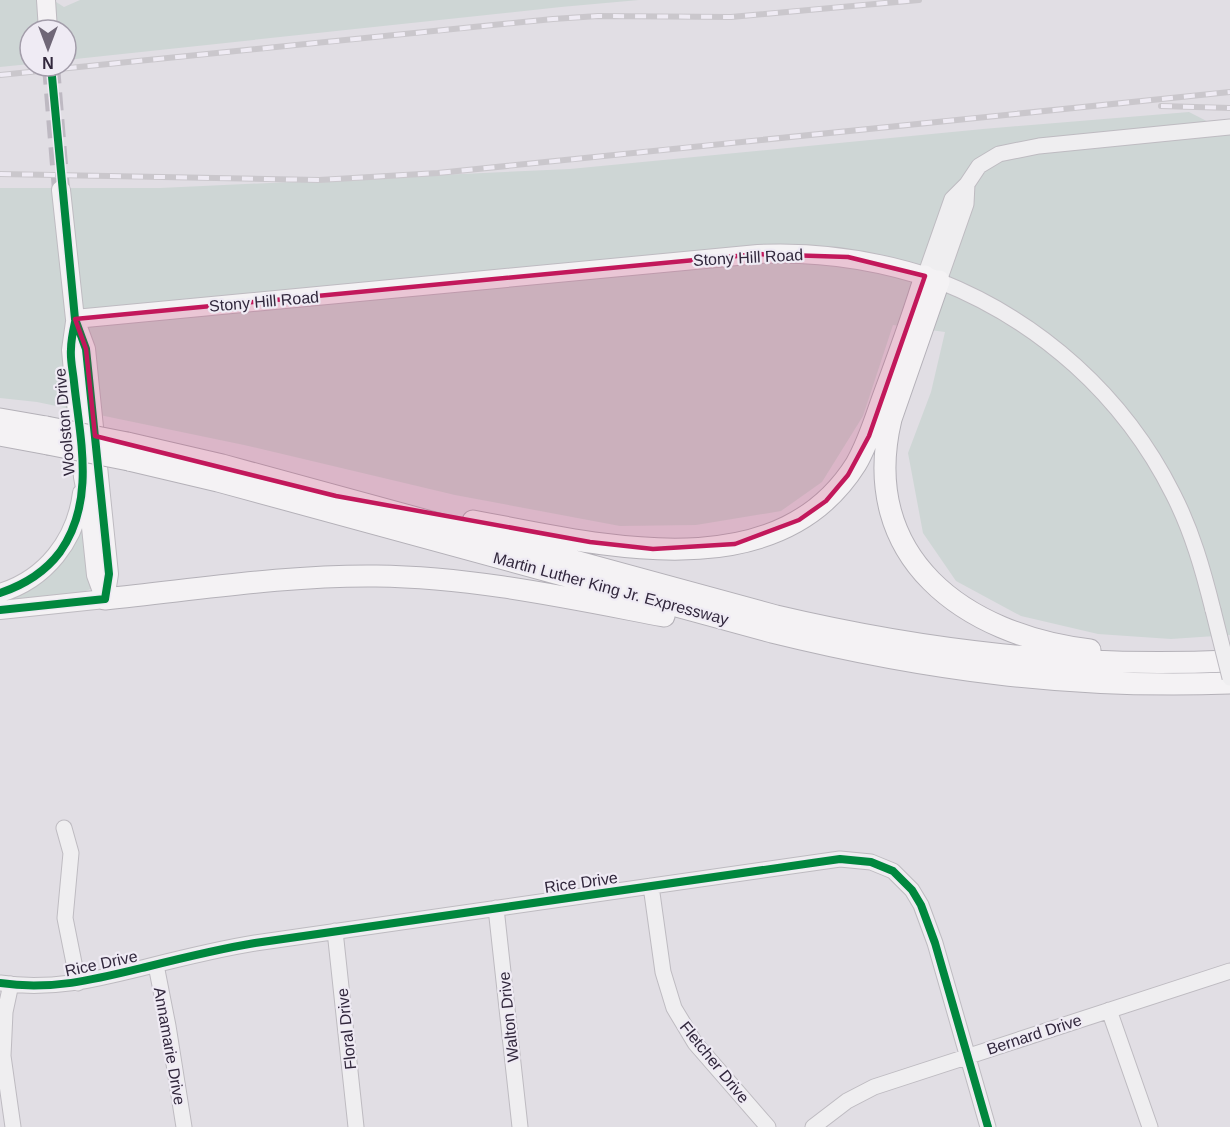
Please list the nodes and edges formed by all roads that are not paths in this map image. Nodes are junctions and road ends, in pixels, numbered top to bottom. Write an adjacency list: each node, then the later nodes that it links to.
1 (46, 0): 2 (main road)
2 (47, 18)
3 (1230, 127): 5 (street)
4 (61, 190): 6 (main road, Woolston Drive)
5 (932, 279): 6 (main road, Stony Hill Road); 12 (highway); 18 (highway); 19 (street, Stony Hill Road, bridge)
6 (75, 319): 11 (main road, Woolston Drive); 14 (main road, Woolston Drive)
7 (0, 419): 9 (highway, Martin Luther King Jr. Expressway)
8 (0, 435): 9 (highway, Martin Luther King Jr. Expressway)
9 (47, 435): 10 (highway, Martin Luther King Jr. Expressway, bridge)
10 (128, 451): 12 (highway, Martin Luther King Jr. Expressway); 16 (highway, Martin Luther King Jr. Expressway)
11 (83, 477): 13 (main road, Woolston Drive); 14 (main road, Woolston Drive)
12 (336, 496): 18 (highway, Martin Luther King Jr. Expressway)
13 (0, 593)
14 (105, 599): 15 (main road); 16 (highway)
15 (0, 610)
16 (814, 643): 19 (highway, Martin Luther King Jr. Expressway)
17 (1230, 661): 18 (highway, Martin Luther King Jr. Expressway)
18 (1198, 662)
19 (1230, 680)
20 (64, 828): 27 (street)
21 (651, 886): 22 (street, Rice Drive); 29 (street, Rice Drive); 34 (street, Fletcher Drive)
22 (496, 908): 23 (street, Rice Drive); 33 (street, Walton Drive)
23 (335, 931): 24 (street, Rice Drive); 32 (street, Floral Drive)
24 (156, 964): 27 (street, Rice Drive); 31 (street, Annamarie Drive)
25 (1230, 971): 28 (street, Bernard Drive)
26 (6, 983): 27 (street, Rice Drive); 30 (street)
27 (78, 983)
28 (1109, 1010): 29 (street, Bernard Drive); 37 (street)
29 (967, 1056): 35 (street, Bernard Drive); 36 (street, Rice Drive)
30 (13, 1127)
31 (184, 1127)
32 (356, 1127)
33 (520, 1127)
34 (768, 1127)
35 (813, 1127)
36 (988, 1127)
37 (1150, 1127)

